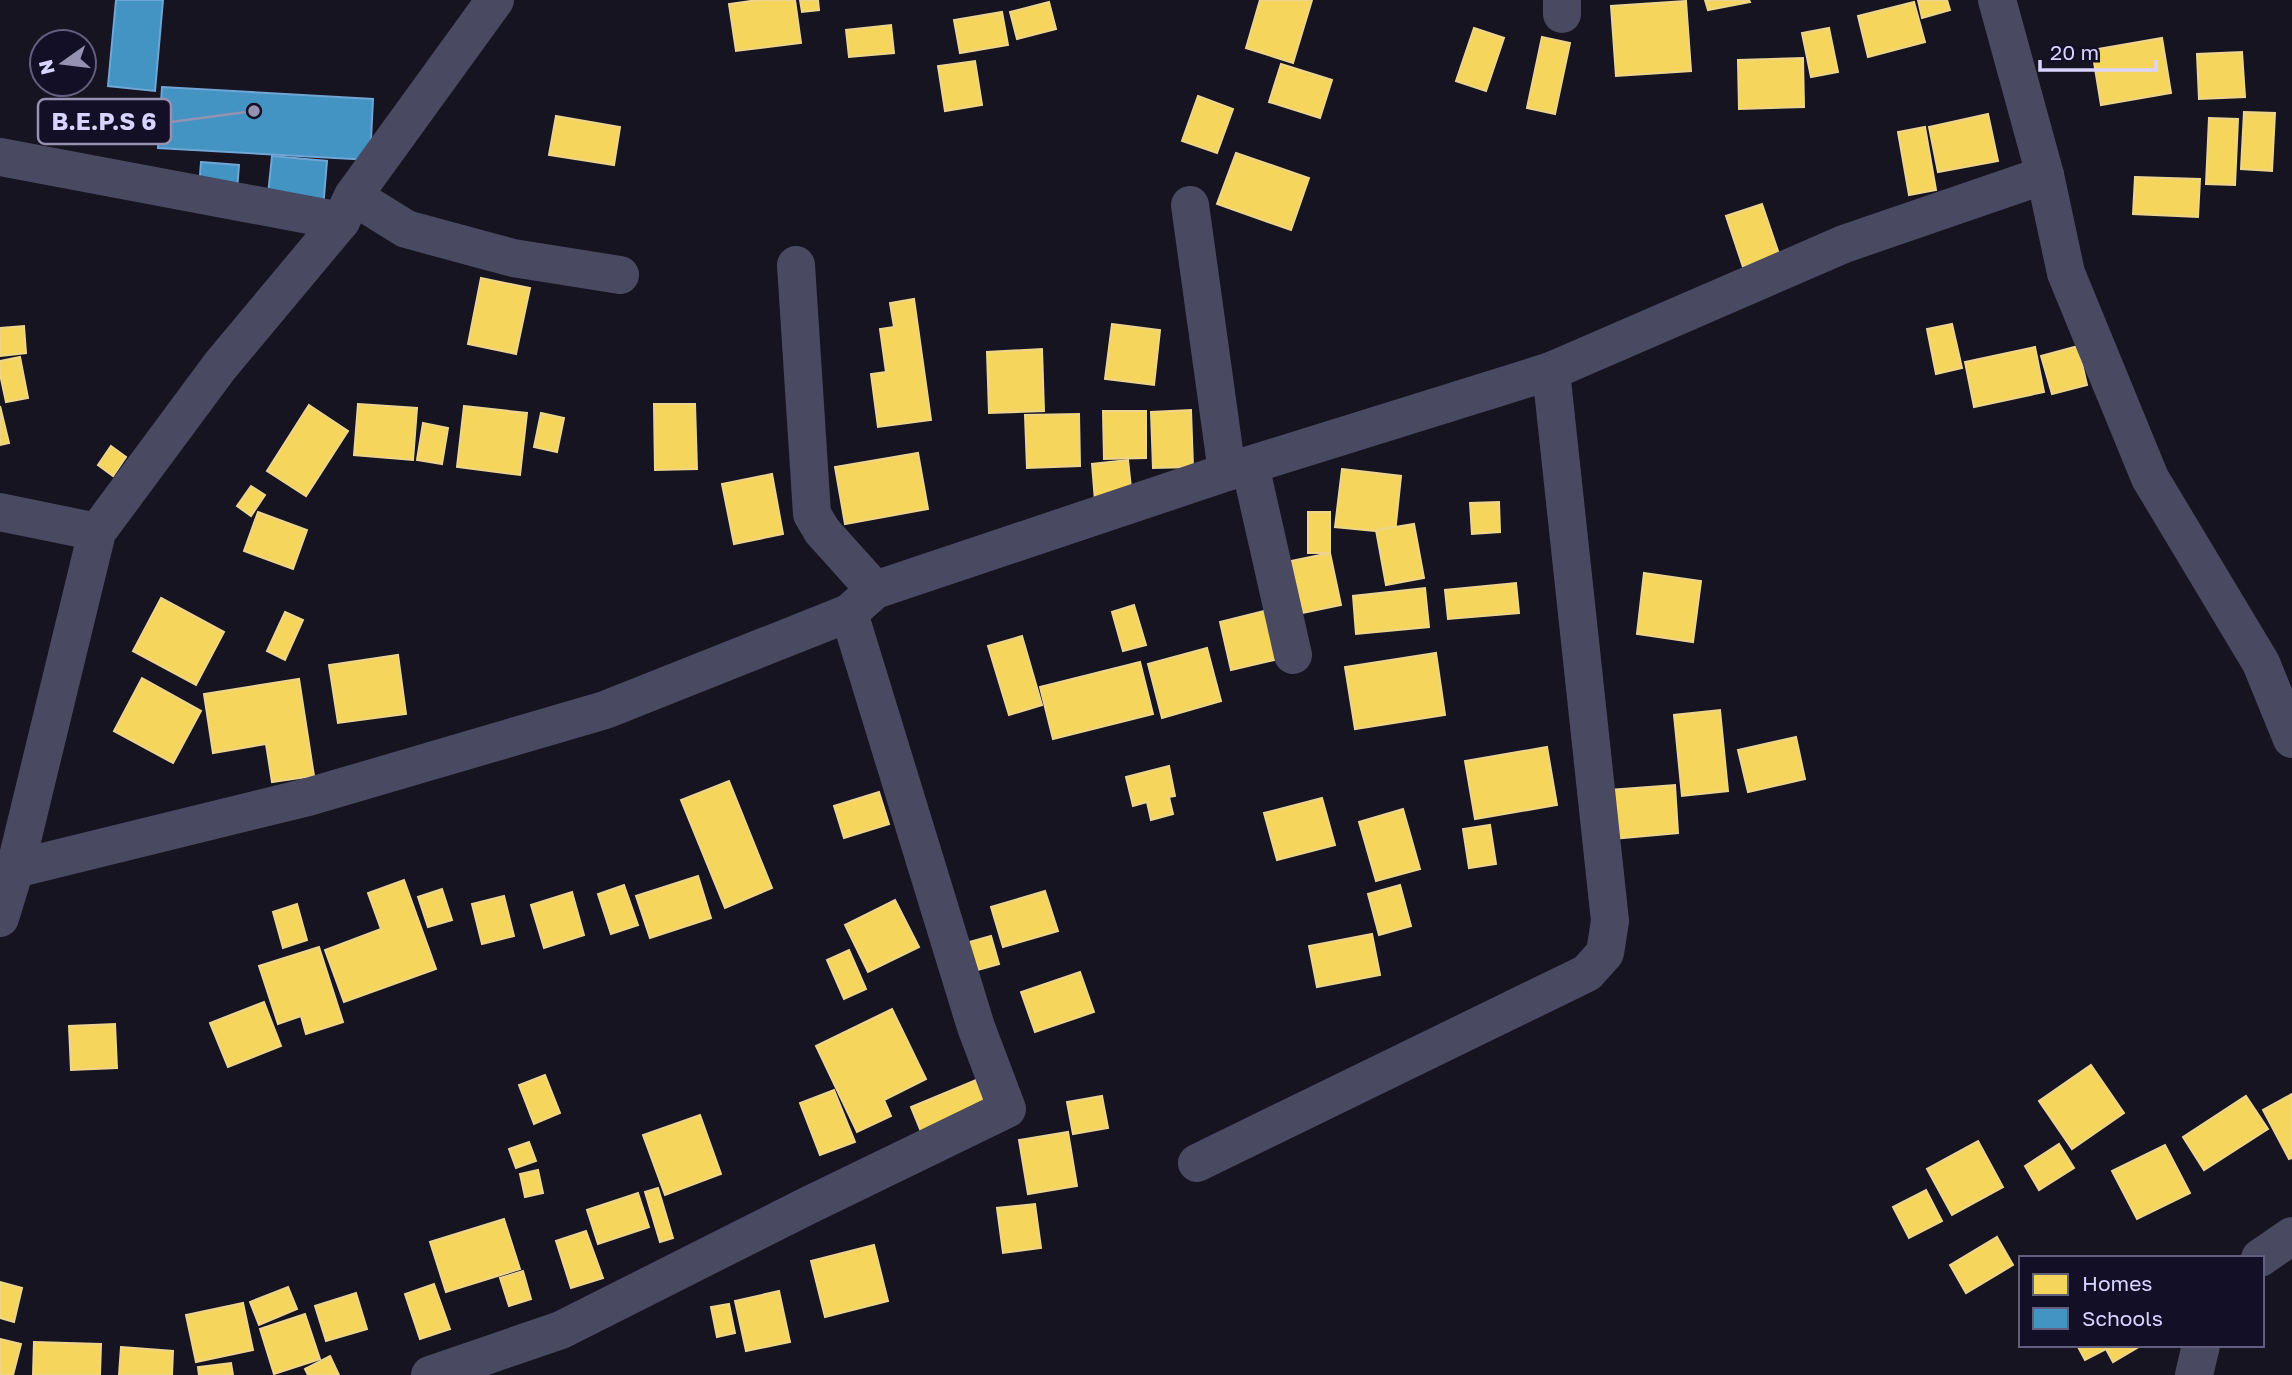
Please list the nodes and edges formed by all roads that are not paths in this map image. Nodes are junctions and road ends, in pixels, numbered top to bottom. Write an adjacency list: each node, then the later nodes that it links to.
1 (495, 0): 6 (street)
2 (1997, 0): 4 (street)
3 (0, 157): 6 (street)
4 (2045, 175): 9 (street); 15 (street)
5 (1190, 205): 10 (street)
6 (347, 208): 8 (street); 12 (street)
7 (796, 265): 13 (street)
8 (620, 275)
9 (1551, 371): 10 (street); 18 (street)
10 (1238, 468): 13 (street); 14 (street)
11 (0, 512): 12 (street)
12 (96, 532): 16 (street)
13 (862, 602): 16 (street); 22 (street)
14 (1293, 655)
15 (2292, 739)
16 (15, 869): 17 (street)
17 (0, 918)
18 (1197, 1163)
19 (2292, 1236): 20 (street)
20 (2263, 1256)
21 (2201, 1347): 23 (street)
22 (430, 1375)
23 (2194, 1375)

